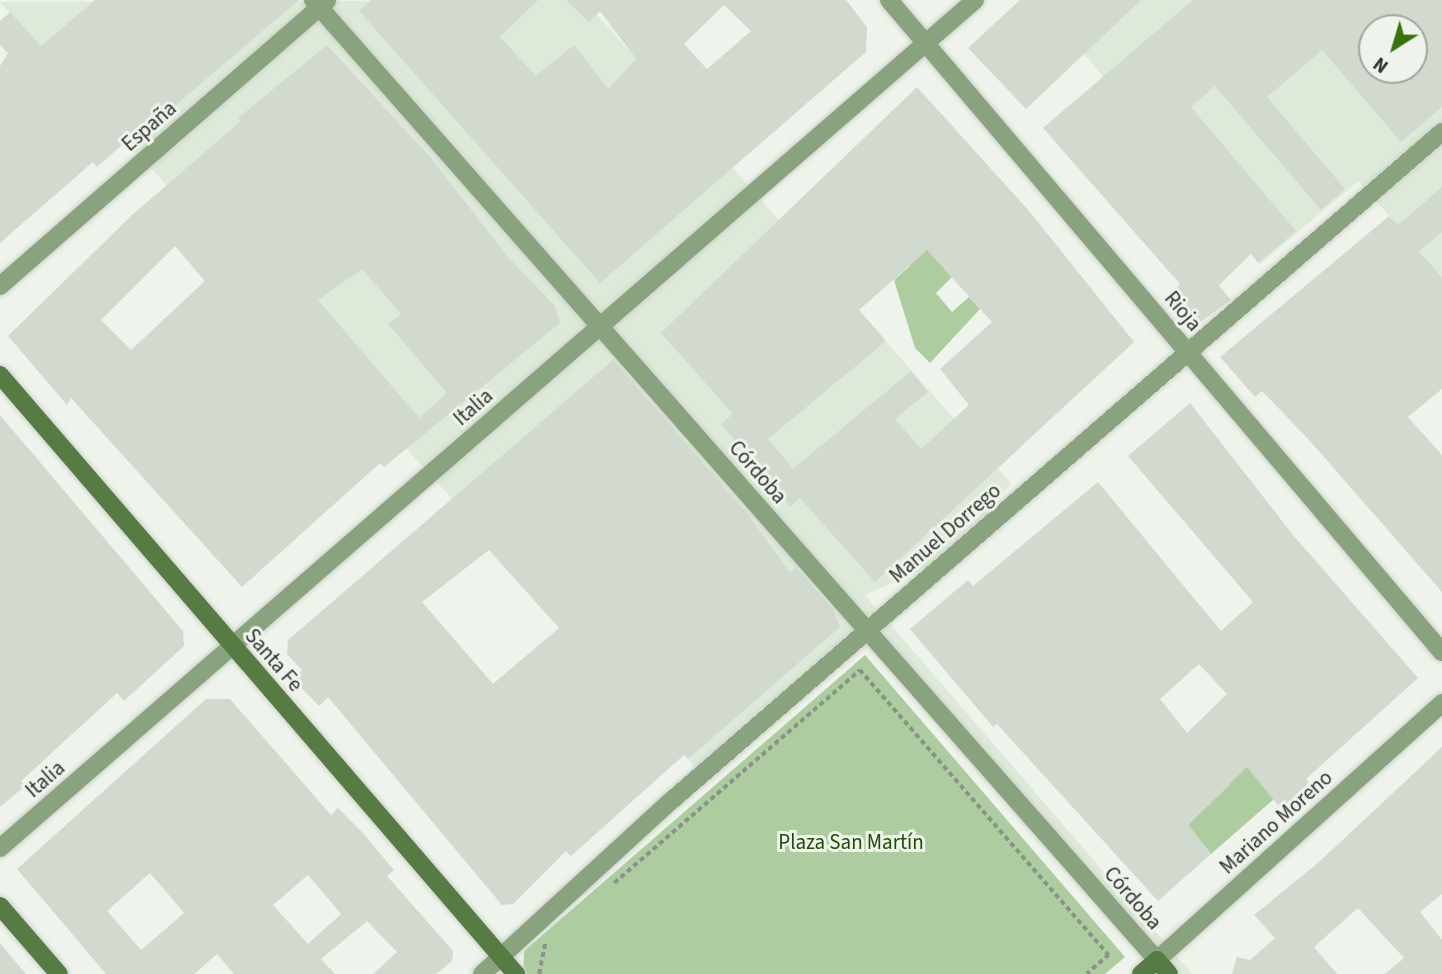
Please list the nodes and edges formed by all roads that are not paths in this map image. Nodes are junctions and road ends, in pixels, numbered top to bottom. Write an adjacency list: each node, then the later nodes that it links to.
1 (889, 0): 4 (street, Rioja)
2 (975, 0): 4 (street, Italia)
3 (321, 3): 6 (street, España); 7 (street, Córdoba)
4 (926, 43): 7 (street, Italia); 8 (street, Rioja)
5 (1442, 132): 8 (street, Manuel Dorrego)
6 (0, 286)
7 (600, 327): 10 (street, Córdoba); 11 (street, Italia)
8 (1188, 352): 10 (street, Manuel Dorrego); 12 (street, Rioja)
9 (0, 375): 11 (main road, Santa Fe)
10 (868, 631): 16 (street, Manuel Dorrego); 17 (street, Córdoba)
11 (232, 646): 14 (street, Italia); 16 (main road, Santa Fe)
12 (1442, 652)
13 (1442, 703): 17 (street, Mariano Moreno)
14 (0, 848)
15 (0, 906): 18 (main road)
16 (501, 957): 19 (street, Manuel Dorrego); 20 (main road, Santa Fe)
17 (1157, 960): 21 (main road, Mariano Moreno); 22 (main road, Córdoba)
18 (59, 974)
19 (482, 974)
20 (516, 974)
21 (1141, 974)
22 (1169, 974)

